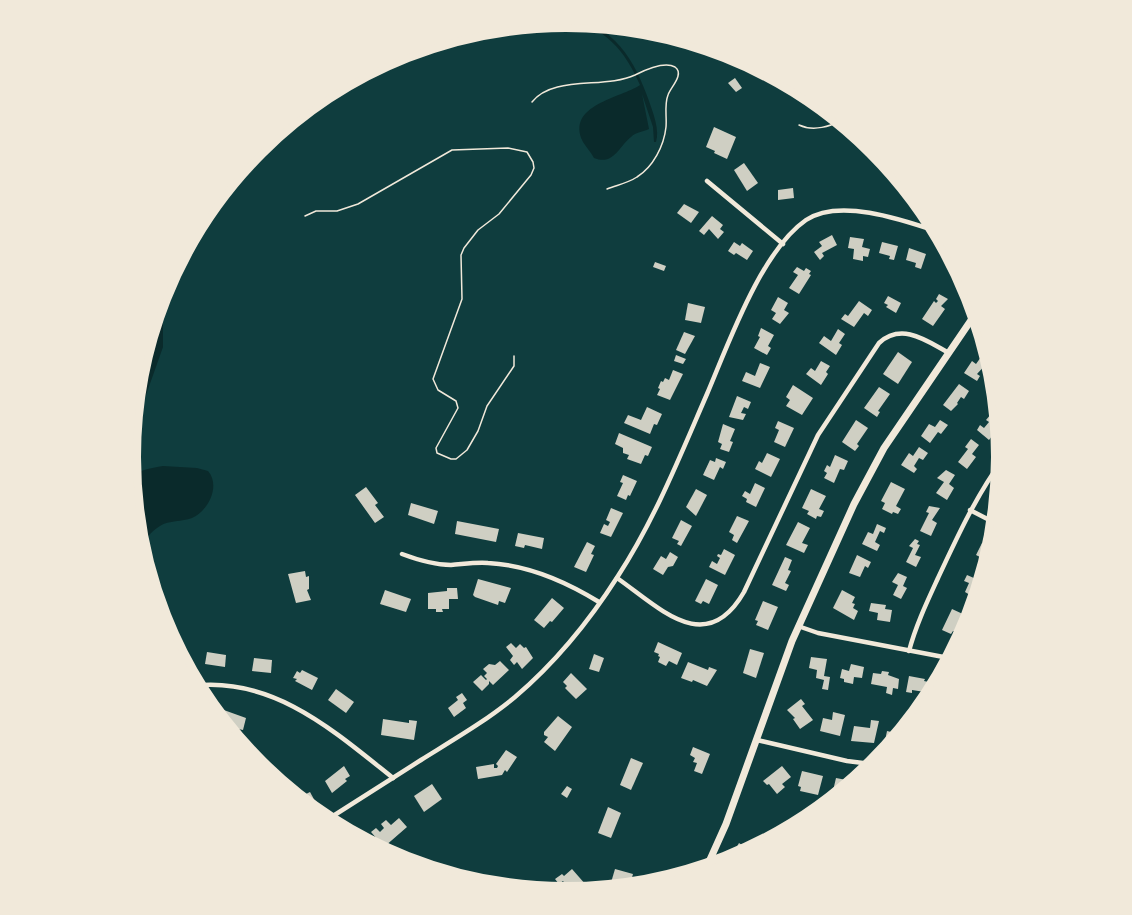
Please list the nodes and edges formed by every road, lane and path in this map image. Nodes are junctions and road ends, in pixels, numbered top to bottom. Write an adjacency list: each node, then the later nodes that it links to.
1 (532, 102): 5 (path)
2 (834, 123): 3 (path)
3 (799, 125)
4 (707, 181): 8 (street)
5 (607, 189)
6 (305, 216): 11 (path)
7 (930, 230): 8 (street)
8 (783, 244): 16 (street)
9 (972, 319): 10 (main road)
10 (949, 353): 16 (street); 18 (main road)
11 (514, 356)
12 (994, 472): 13 (street)
13 (970, 510): 14 (street); 19 (street)
14 (990, 520)
15 (402, 554): 17 (street)
16 (617, 578): 17 (street)
17 (599, 602): 24 (street)
18 (798, 626): 19 (street); 22 (main road)
19 (909, 651): 20 (street)
20 (946, 657)
21 (202, 685): 24 (street)
22 (757, 740): 23 (street); 26 (main road)
23 (866, 763)
24 (393, 778): 25 (street)
25 (332, 817)
26 (709, 862)

